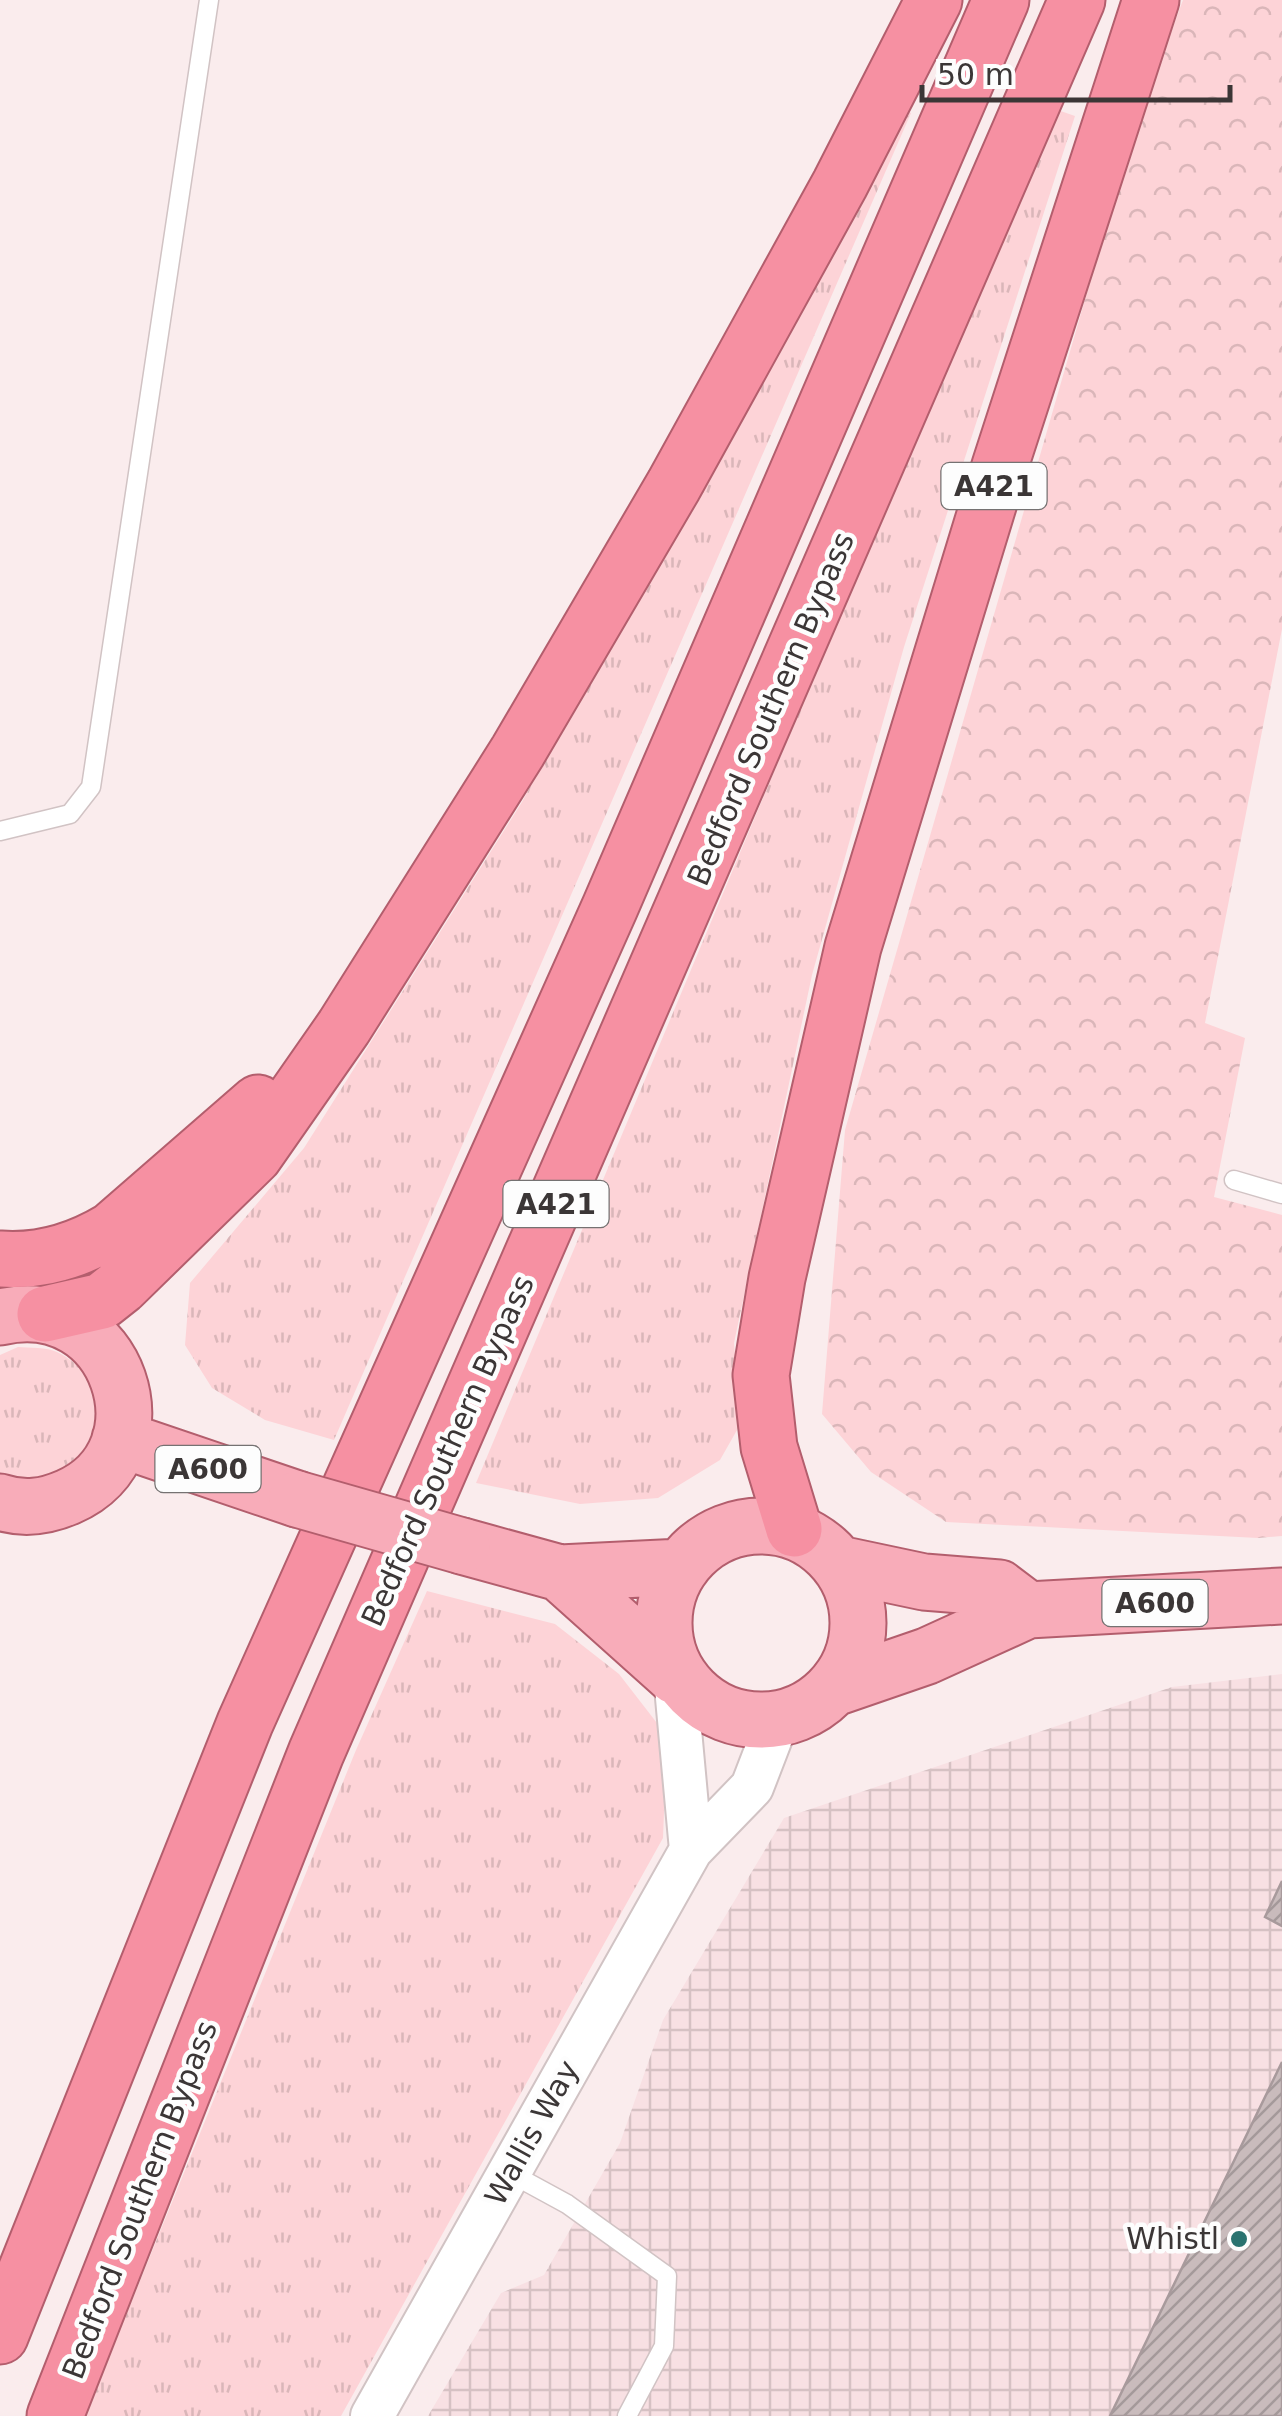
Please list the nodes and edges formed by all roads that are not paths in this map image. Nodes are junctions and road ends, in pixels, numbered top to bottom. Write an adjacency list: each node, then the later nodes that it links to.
1 (209, 0): 6 (lane)
2 (934, 0): 7 (highway)
3 (1001, 0): 25 (highway, A421)
4 (1078, 0): 26 (highway, Bedford Southern Bypass / A421)
5 (1151, 0): 14 (highway, A421)
6 (0, 830)
7 (344, 1028): 10 (highway); 11 (highway)
8 (1234, 1180): 9 (lane)
9 (1282, 1194)
10 (0, 1260)
11 (23, 1316): 12 (main road)
12 (120, 1439): 13 (main road); 17 (main road, A600, bridge)
13 (0, 1502)
14 (794, 1529): 15 (main road); 16 (main road)
15 (840, 1564): 19 (main road); 21 (main road)
16 (682, 1567): 17 (main road, A600); 20 (main road)
17 (560, 1573): 20 (main road)
18 (1282, 1596): 19 (main road, A600)
19 (1028, 1610): 21 (main road, A600)
20 (676, 1676): 22 (main road); 23 (street)
21 (837, 1687): 22 (main road)
22 (777, 1722): 23 (street, Wallis Way)
23 (691, 1850): 24 (street, Wallis Way)
24 (510, 2173): 27 (street, Wallis Way); 28 (lane)
25 (0, 2336)
26 (55, 2416)
27 (372, 2416)
28 (627, 2416)

